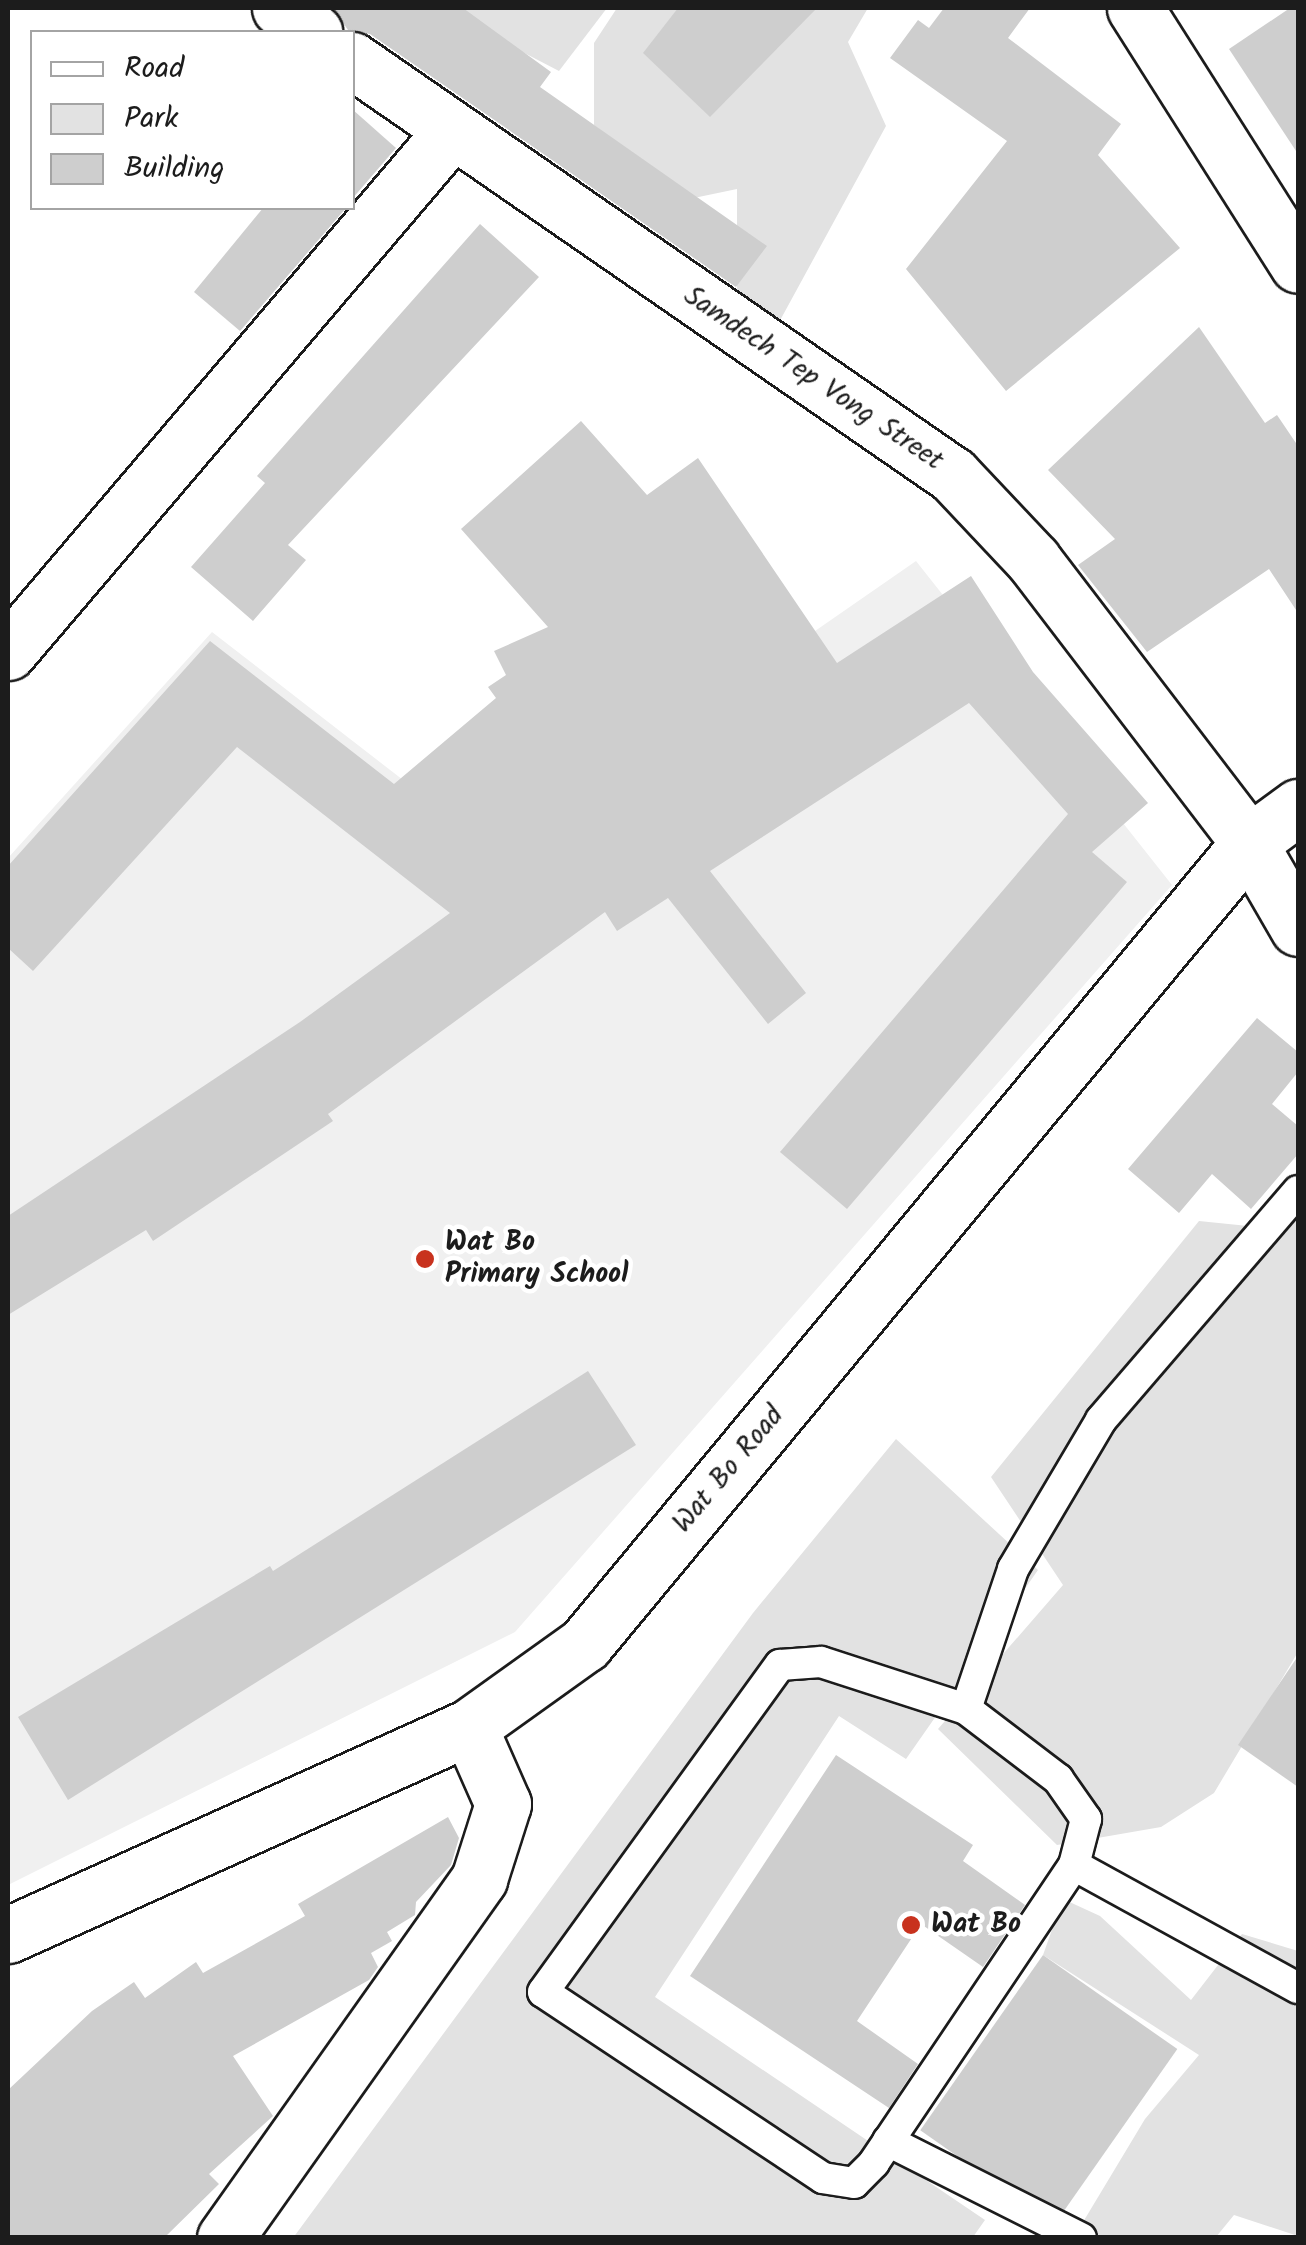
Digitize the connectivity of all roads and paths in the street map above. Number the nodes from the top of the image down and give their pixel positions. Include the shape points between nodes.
1 (280, 8) edge
2 (1135, 8) edge
3 (311, 30) edge
4 (355, 62) edge
5 (451, 132) junction
6 (1298, 266) edge
7 (8, 652) edge
8 (1298, 807) edge
9 (1249, 844) junction
10 (1298, 928) edge
11 (1295, 1202) edge
12 (966, 1709) junction
13 (468, 1727) junction
14 (1074, 1865) junction
15 (8, 1935) edge
16 (1298, 1988) edge
17 (888, 2141) junction
18 (225, 2238) edge
19 (1081, 2238) edge

1 - 3 street
2 - 6 street
4 - 5 street, Samdech Tep Vong Street
5 - 7 street
5 - 9 street, Samdech Tep Vong Street via 841,392 953,475 1033,560
8 - 9 street, Wat Bo Road
9 - 10 street, Samdech Tep Vong Street
9 - 13 street, Wat Bo Road via 585,1644
11 - 12 lane via 1101,1420 1013,1569
12 - 14 lane via 1058,1778 1086,1819
12 - 17 lane via 821,1662 780,1665 543,1992 823,2178 854,2184
13 - 15 street, Wat Bo Road
13 - 18 street via 502,1804 479,1878
14 - 16 lane
14 - 17 lane
17 - 19 lane

